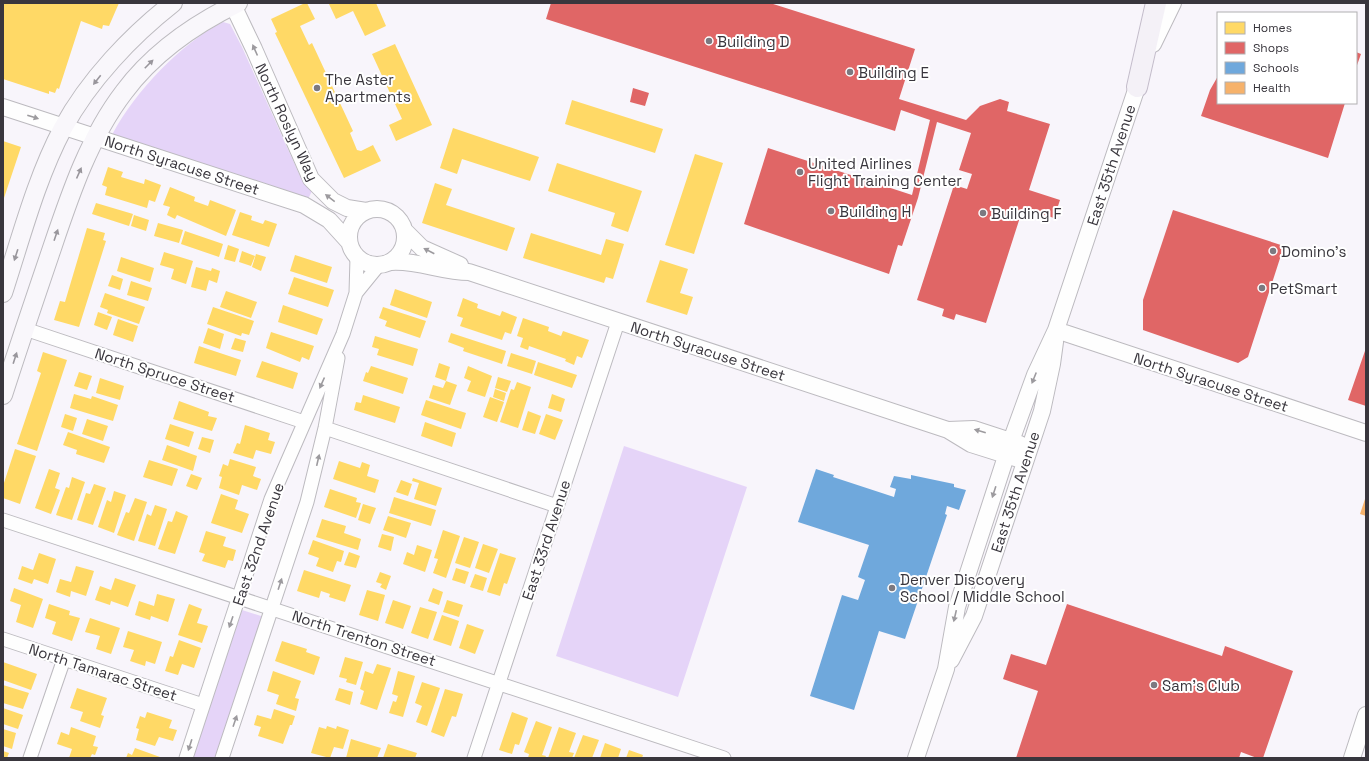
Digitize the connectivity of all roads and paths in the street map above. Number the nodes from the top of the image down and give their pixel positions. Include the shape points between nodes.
1 (173, 3) edge
2 (1156, 3) edge
3 (1173, 3) edge
4 (234, 4) edge
5 (1137, 87) junction
6 (3, 108) edge
7 (64, 127) junction
8 (96, 138) junction
9 (366, 211) junction
10 (404, 230) junction
11 (349, 242) junction
12 (358, 258) junction
13 (385, 264) junction
14 (469, 272) junction
15 (3, 293) edge
16 (356, 293) junction
17 (618, 322) junction
18 (25, 329) junction
19 (1056, 330) junction
20 (343, 334) junction
21 (3, 396) edge
22 (304, 422) junction
23 (325, 428) junction
24 (1366, 433) edge
25 (1009, 448) junction
26 (1027, 454) junction
27 (557, 506) junction
28 (3, 520) edge
29 (239, 598) junction
30 (272, 608) junction
31 (3, 639) edge
32 (64, 659) junction
33 (946, 669) junction
34 (499, 683) junction
35 (203, 705) junction
36 (1366, 715) edge
37 (696, 753) edge
38 (30, 758) edge
39 (186, 758) edge
40 (222, 758) edge
41 (474, 758) edge
42 (724, 758) edge
43 (916, 758) edge
44 (1352, 758) edge

1 -> 7 main road via 118,55
2 - 5 main road
3 - 5 street, East 35th Avenue via 1153,44
8 -> 4 main road via 118,100 154,60 191,30
9 -> 4 street, North Roslyn Way via 347,208 333,201 310,179
5 - 19 street, East 35th Avenue
6 -> 7 street, North Syracuse Street
7 - 8 street, North Syracuse Street
7 -> 15 main road via 43,176
8 - 11 street, North Syracuse Street via 304,205 329,220
18 -> 8 main road via 71,192
9 - 10 street via 376,209 394,214
9 - 11 street via 352,224
10 - 13 street via 403,248 398,256
14 -> 10 street, North Syracuse Street via 460,264 422,248
11 - 12 street
12 - 13 street via 365,263
12 - 16 street, East 32nd Avenue
13 - 14 street, North Syracuse Street via 416,262 456,272
13 - 16 street, East 32nd Avenue
14 - 17 street, North Syracuse Street
16 - 20 street, East 32nd Avenue
17 - 25 street, North Syracuse Street via 948,430 974,429
17 - 27 street, East 33rd Avenue
21 -> 18 main road
18 - 22 street, North Spruce Street
19 - 24 street, North Syracuse Street
19 -> 25 street, East 35th Avenue via 1035,375
19 - 26 street, East 35th Avenue via 1048,387
20 -> 22 street, East 32nd Avenue
20 - 23 street, East 32nd Avenue
22 - 29 street, East 32nd Avenue via 272,499
23 - 27 street
30 -> 23 street, East 32nd Avenue via 307,502
25 - 26 street, North Syracuse Street
25 -> 33 street, East 35th Avenue via 957,607
26 - 33 street, East 35th Avenue via 974,616
27 - 34 street, East 33rd Avenue
28 - 29 street, North Trenton Street
29 - 30 street, North Trenton Street
29 -> 35 street, East 32nd Avenue
30 - 34 street, North Trenton Street
40 -> 30 street, East 32nd Avenue
31 - 32 street, North Tamarac Street
32 - 35 street, North Tamarac Street
32 - 38 street
33 - 43 street, East 35th Avenue
34 - 37 street, North Trenton Street
34 - 41 street, East 33rd Avenue
35 -> 39 street, East 32nd Avenue
36 - 44 street
37 - 42 street, North Trenton Street

